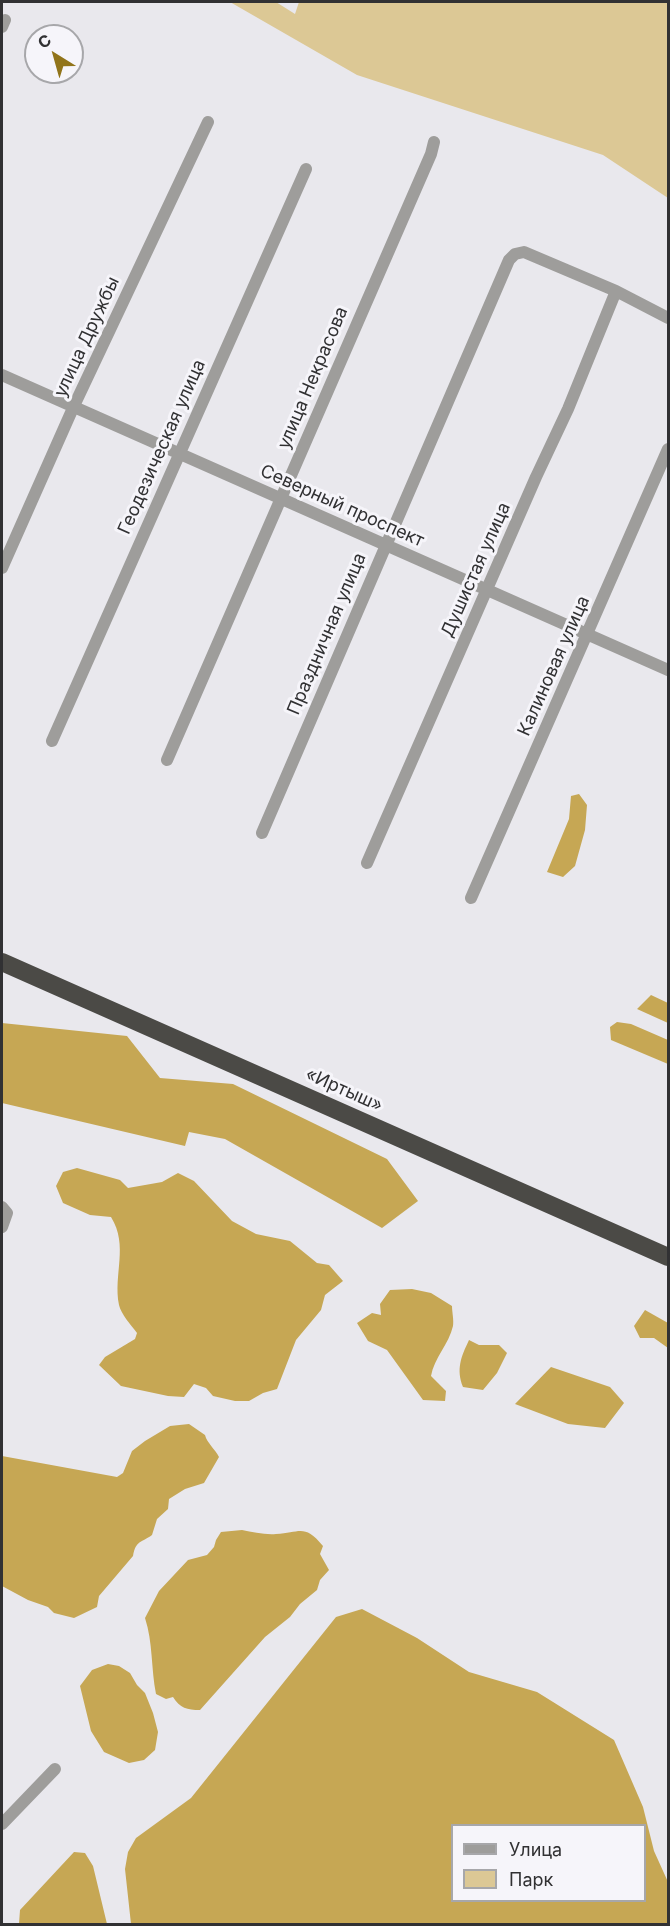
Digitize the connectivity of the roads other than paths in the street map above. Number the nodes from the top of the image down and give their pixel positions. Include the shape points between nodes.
1 (208, 122) dead end
2 (434, 142) dead end
3 (306, 169) dead end
4 (616, 291) junction
5 (669, 318) edge
6 (2, 375) edge
7 (74, 408) junction
8 (669, 449) edge
9 (179, 453) junction
10 (281, 498) junction
11 (385, 545) junction
12 (2, 568) edge
13 (487, 590) junction
14 (588, 635) junction
15 (669, 670) edge
16 (52, 741) dead end
17 (167, 760) dead end
18 (262, 833) dead end
19 (367, 863) dead end
20 (471, 898) dead end
21 (2, 962) edge
22 (2, 1207) edge
23 (2, 1227) edge
24 (669, 1257) edge
25 (55, 1769) dead end
26 (2, 1824) edge

1 - 7 street, улица Дружбы
2 - 10 street, улица Некрасова
3 - 9 street, Геодезическая улица
4 - 5 street
4 - 11 street, Праздничная улица via 524,252 508,260
4 - 13 street, Душистая улица
6 - 7 street, Северный проспект
7 - 9 street, Северный проспект
7 - 12 street, улица Дружбы
8 - 14 street, Калиновая улица
9 - 10 street, Северный проспект
9 - 16 street, Геодезическая улица
10 - 11 street, Северный проспект
10 - 17 street, улица Некрасова
11 - 13 street, Северный проспект
11 - 18 street, Праздничная улица
13 - 14 street, Северный проспект
13 - 19 street, Душистая улица
14 - 15 street, Северный проспект
14 - 20 street, Калиновая улица
21 - 24 highway, «Иртыш»
22 - 23 street via 7,1214
25 - 26 street

